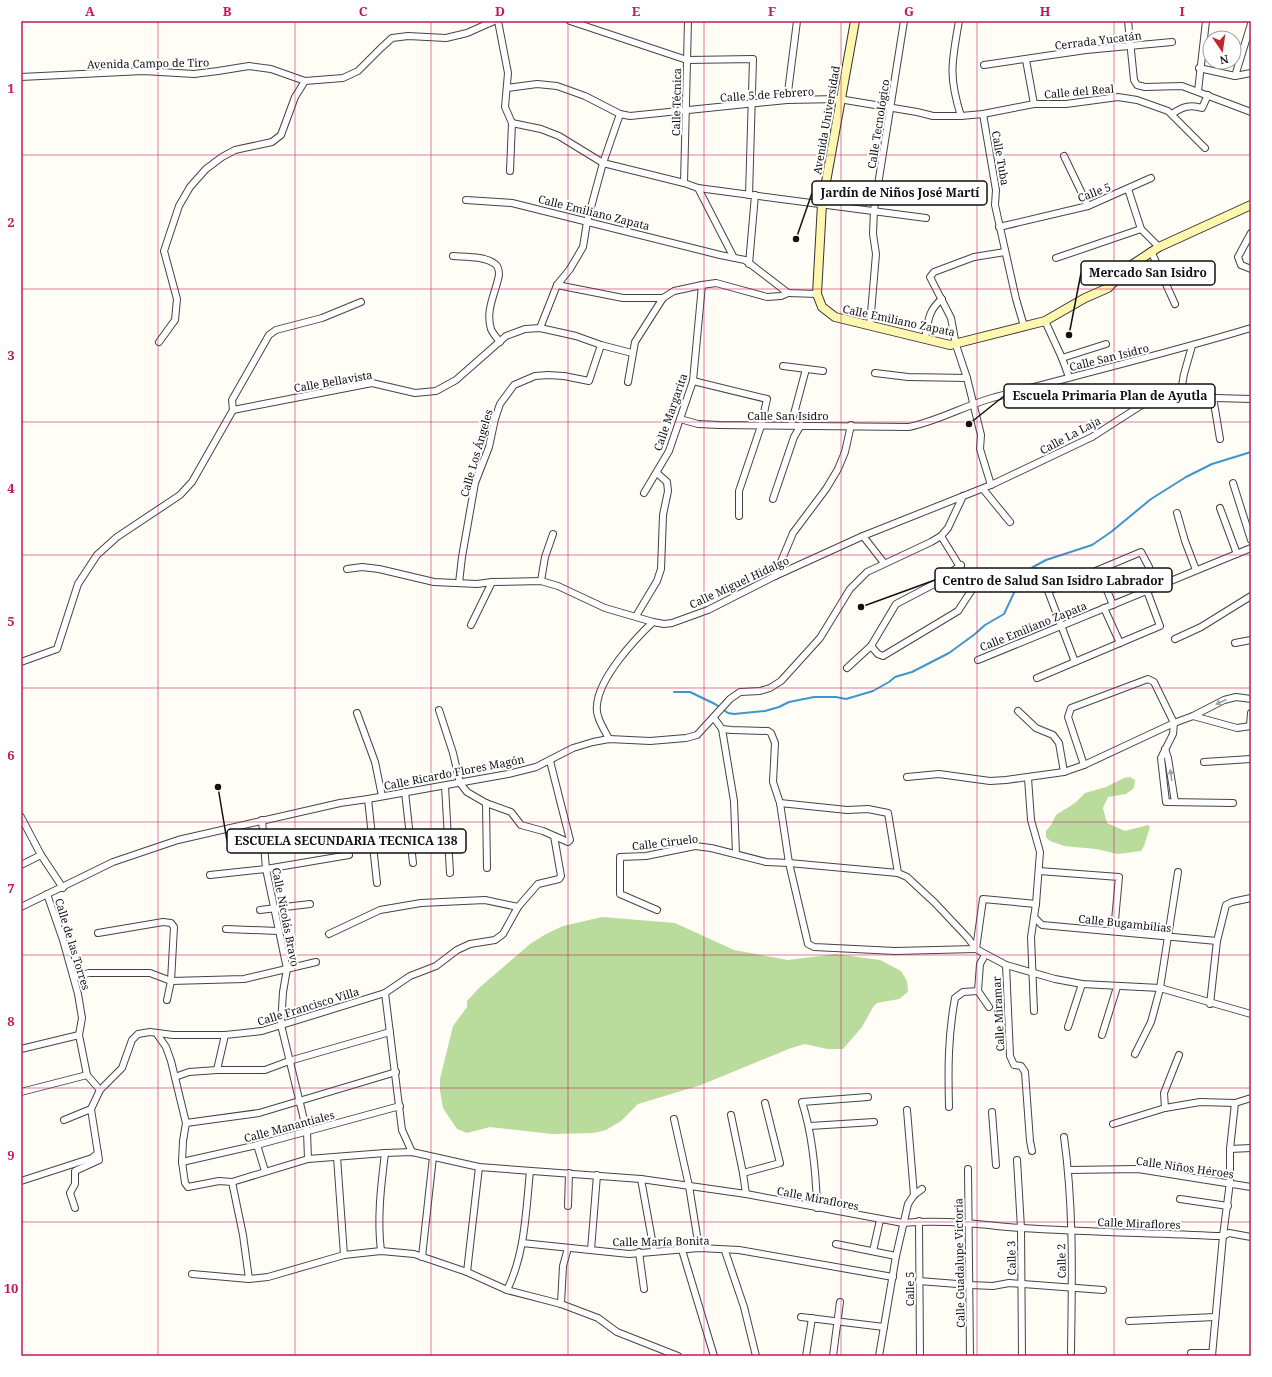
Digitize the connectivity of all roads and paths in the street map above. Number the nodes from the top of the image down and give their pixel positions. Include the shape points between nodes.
1 (494, 21) edge
2 (498, 21) edge
3 (570, 21) edge
4 (688, 21) edge
5 (797, 21) edge
6 (854, 21) edge
7 (904, 21) edge
8 (959, 21) edge
9 (1128, 21) edge
10 (1206, 21) edge
11 (1251, 24) edge
12 (1172, 42) dead end
13 (1129, 45) junction
14 (687, 60) junction
15 (1026, 60) junction
16 (984, 65) dead end
17 (1199, 68) junction
18 (1251, 73) edge
19 (1235, 76) junction
20 (21, 77) edge
21 (305, 81) junction
22 (507, 88) junction
23 (1198, 91) junction
24 (1208, 95) junction
25 (787, 100) junction
26 (840, 100) junction
27 (752, 104) junction
28 (1034, 104) junction
29 (891, 108) junction
30 (687, 110) junction
31 (1251, 112) edge
32 (620, 114) junction
33 (983, 114) junction
34 (1172, 114) junction
35 (961, 116) junction
36 (512, 123) junction
37 (1205, 148) dead end
38 (1064, 156) dead end
39 (603, 163) junction
40 (510, 171) dead end
41 (1151, 178) dead end
42 (684, 183) junction
43 (698, 188) junction
44 (1128, 189) junction
45 (752, 195) junction
46 (466, 200) dead end
47 (822, 204) junction
48 (1251, 205) edge
49 (1088, 206) junction
50 (874, 210) junction
51 (926, 218) dead end
52 (587, 222) junction
53 (999, 227) junction
54 (1141, 229) junction
55 (1251, 233) edge
56 (1159, 247) junction
57 (1151, 251) junction
58 (1005, 252) junction
59 (453, 256) dead end
60 (733, 256) junction
61 (1056, 258) dead end
62 (749, 264) junction
63 (1251, 269) edge
64 (557, 285) junction
65 (702, 285) junction
66 (788, 293) junction
67 (817, 294) junction
68 (663, 298) junction
69 (942, 300) junction
70 (361, 302) dead end
71 (1175, 304) dead end
72 (1045, 321) junction
73 (870, 325) junction
74 (1024, 326) junction
75 (540, 328) junction
76 (1251, 328) edge
77 (925, 339) junction
78 (159, 342) dead end
79 (500, 342) junction
80 (1106, 344) dead end
81 (601, 345) junction
82 (956, 345) junction
83 (1192, 346) junction
84 (632, 353) junction
85 (1062, 358) junction
86 (783, 366) dead end
87 (806, 369) junction
88 (823, 371) dead end
89 (875, 373) dead end
90 (1069, 377) junction
91 (967, 378) junction
92 (628, 382) dead end
93 (693, 382) junction
94 (1213, 396) junction
95 (1180, 397) junction
96 (1251, 399) edge
97 (972, 404) junction
98 (233, 410) junction
99 (680, 419) junction
100 (791, 425) junction
101 (801, 425) junction
102 (851, 425) junction
103 (761, 426) junction
104 (1220, 439) dead end
105 (657, 473) junction
106 (1233, 483) dead end
107 (991, 485) junction
108 (983, 489) junction
109 (644, 493) dead end
110 (963, 496) junction
111 (773, 499) dead end
112 (1220, 508) dead end
113 (1177, 513) dead end
114 (739, 516) dead end
115 (1010, 522) dead end
116 (553, 534) dead end
117 (863, 536) junction
118 (941, 536) junction
119 (1251, 540) edge
120 (1251, 548) edge
121 (1237, 554) junction
122 (884, 563) junction
123 (961, 565) junction
124 (347, 569) dead end
125 (1196, 570) junction
126 (1099, 571) junction
127 (775, 576) junction
128 (541, 581) junction
129 (492, 582) junction
130 (460, 583) junction
131 (1155, 588) junction
132 (1147, 591) junction
133 (1251, 596) edge
134 (1113, 605) junction
135 (1104, 608) junction
136 (636, 616) junction
137 (653, 622) junction
138 (471, 625) dead end
139 (1060, 625) junction
140 (1175, 638) dead end
141 (1251, 640) edge
142 (1235, 643) dead end
143 (1120, 644) junction
144 (871, 646) junction
145 (978, 660) dead end
146 (21, 662) edge
147 (1075, 662) junction
148 (847, 668) dead end
149 (1037, 678) dead end
150 (1251, 699) edge
151 (439, 710) dead end
152 (1018, 711) dead end
153 (357, 713) dead end
154 (1251, 713) edge
155 (1193, 716) junction
156 (714, 718) junction
157 (1174, 723) junction
158 (1251, 726) edge
159 (722, 729) junction
160 (609, 739) junction
161 (1251, 758) edge
162 (550, 761) junction
163 (1204, 762) dead end
164 (1084, 765) junction
165 (1064, 772) junction
166 (907, 776) dead end
167 (1028, 778) junction
168 (460, 783) junction
169 (446, 786) junction
170 (405, 792) junction
171 (382, 796) junction
172 (368, 800) junction
173 (1233, 802) dead end
174 (486, 803) junction
175 (780, 803) junction
176 (21, 817) edge
177 (262, 820) junction
178 (554, 836) junction
179 (736, 854) junction
180 (41, 855) junction
181 (349, 855) dead end
182 (413, 862) dead end
183 (789, 862) junction
184 (21, 865) edge
185 (487, 868) dead end
186 (266, 869) junction
187 (1039, 871) junction
188 (1178, 872) dead end
189 (450, 874) dead end
190 (898, 874) junction
191 (210, 875) dead end
192 (377, 883) dead end
193 (63, 888) junction
194 (47, 894) junction
195 (1251, 898) edge
196 (310, 904) dead end
197 (1036, 904) junction
198 (21, 907) edge
199 (518, 907) junction
200 (275, 908) junction
201 (260, 910) dead end
202 (657, 910) dead end
203 (1034, 917) junction
204 (1042, 925) junction
205 (226, 929) dead end
206 (278, 930) junction
207 (1114, 931) junction
208 (98, 933) dead end
209 (329, 934) dead end
210 (1168, 937) junction
211 (1031, 938) junction
212 (1217, 942) junction
213 (976, 949) junction
214 (985, 955) junction
215 (316, 962) dead end
216 (1006, 965) junction
217 (287, 969) junction
218 (1032, 973) junction
219 (74, 977) junction
220 (171, 981) junction
221 (1082, 984) junction
222 (1117, 987) junction
223 (1160, 989) junction
224 (978, 991) junction
225 (385, 993) junction
226 (167, 1000) dead end
227 (1210, 1004) junction
228 (988, 1008) dead end
229 (1034, 1011) dead end
230 (1251, 1014) edge
231 (281, 1025) junction
232 (1068, 1027) dead end
233 (390, 1032) junction
234 (157, 1034) junction
235 (78, 1035) junction
236 (172, 1035) junction
237 (225, 1035) junction
238 (1102, 1035) dead end
239 (166, 1046) junction
240 (21, 1049) edge
241 (1135, 1054) dead end
242 (1179, 1055) dead end
243 (289, 1061) junction
244 (218, 1070) junction
245 (396, 1072) junction
246 (87, 1075) junction
247 (175, 1077) junction
248 (100, 1090) junction
249 (21, 1092) edge
250 (868, 1097) dead end
251 (1251, 1098) edge
252 (300, 1100) junction
253 (1235, 1103) junction
254 (765, 1104) dead end
255 (400, 1106) junction
256 (949, 1108) dead end
257 (1165, 1108) junction
258 (91, 1109) junction
259 (907, 1110) dead end
260 (992, 1112) dead end
261 (731, 1115) dead end
262 (674, 1119) dead end
263 (64, 1120) dead end
264 (874, 1122) dead end
265 (186, 1123) junction
266 (1113, 1124) dead end
267 (810, 1126) junction
268 (307, 1132) junction
269 (1064, 1137) dead end
270 (257, 1145) junction
271 (1251, 1148) edge
272 (1230, 1149) junction
273 (1032, 1151) dead end
274 (412, 1152) junction
275 (98, 1153) junction
276 (385, 1153) junction
277 (337, 1157) junction
278 (433, 1157) junction
279 (308, 1159) junction
280 (1017, 1160) dead end
281 (182, 1162) junction
282 (996, 1165) dead end
283 (479, 1167) junction
284 (968, 1169) dead end
285 (1069, 1170) junction
286 (265, 1171) junction
287 (530, 1171) junction
288 (569, 1173) junction
289 (744, 1173) junction
290 (597, 1175) junction
291 (641, 1179) junction
292 (21, 1181) edge
293 (232, 1182) junction
294 (1230, 1182) junction
295 (689, 1186) junction
296 (1251, 1187) edge
297 (922, 1189) dead end
298 (746, 1194) junction
299 (914, 1195) junction
300 (1180, 1199) dead end
301 (568, 1206) dead end
302 (1228, 1206) junction
303 (75, 1208) dead end
304 (817, 1208) junction
305 (880, 1220) junction
306 (919, 1222) junction
307 (968, 1223) junction
308 (903, 1224) junction
309 (1021, 1228) junction
310 (1071, 1230) junction
311 (1223, 1236) junction
312 (1251, 1237) edge
313 (522, 1243) junction
314 (836, 1244) dead end
315 (568, 1248) junction
316 (699, 1248) junction
317 (590, 1250) junction
318 (682, 1250) junction
319 (381, 1251) junction
320 (654, 1251) junction
321 (725, 1251) junction
322 (873, 1251) junction
323 (639, 1252) junction
324 (344, 1256) junction
325 (896, 1256) junction
326 (422, 1257) junction
327 (467, 1272) junction
328 (192, 1274) dead end
329 (893, 1277) junction
330 (249, 1279) junction
331 (919, 1281) junction
332 (1021, 1284) junction
333 (970, 1285) junction
334 (644, 1289) dead end
335 (1072, 1289) junction
336 (507, 1290) junction
337 (1103, 1290) dead end
338 (840, 1302) dead end
339 (561, 1304) junction
340 (801, 1317) dead end
341 (1215, 1317) junction
342 (812, 1318) junction
343 (837, 1321) junction
344 (1129, 1321) dead end
345 (884, 1327) junction
346 (1071, 1352) dead end
347 (1191, 1353) dead end
348 (1212, 1355) edge
349 (678, 1356) edge
350 (714, 1356) edge
351 (756, 1356) edge
352 (806, 1356) edge
353 (833, 1356) edge
354 (879, 1356) edge
355 (920, 1356) edge
356 (970, 1356) edge
357 (1022, 1356) edge

1 - 21 street, Avenida Campo de Tiro via 467,33 446,38 392,38 358,71 343,78
2 - 22 street via 508,73
3 - 14 street
4 - 14 street, Calle Técnica
5 - 25 street
6 - 26 street, Avenida Universidad
7 - 29 street, Calle Tecnológico
8 - 35 street via 952,74 955,98
9 - 13 street
10 - 17 street
11 - 19 street
12 - 13 street, Cerrada Yucatán
13 - 15 street, Cerrada Yucatán
13 - 23 street via 1137,85 1182,86
14 - 27 street via 753,59
14 - 30 street, Calle Técnica
15 - 16 street, Cerrada Yucatán
15 - 28 street
17 - 19 street
17 - 23 street
18 - 19 street
20 - 21 street, Avenida Campo de Tiro via 143,71 194,74 249,66 271,69
21 - 78 street via 294,98 281,135 272,142 235,150 222,157 206,169 190,187 179,206 164,251 177,299 175,320
22 - 32 street, Calle 5 de Febrero via 537,84 557,86 585,96
22 - 36 street via 505,107
23 - 24 street
24 - 31 street
24 - 34 street via 1202,108 1186,106
25 - 26 street, Calle 5 de Febrero
25 - 27 street, Calle 5 de Febrero
26 - 29 street, Calle 5 de Febrero
26 - 47 street, Avenida Universidad
27 - 30 street, Calle 5 de Febrero
27 - 45 street
28 - 33 street, Calle 5 de Febrero
28 - 34 street, Calle del Real via 1066,104 1118,97 1137,100
29 - 35 street, Calle 5 de Febrero via 933,116
29 - 50 street, Calle Tecnológico
30 - 32 street, Calle 5 de Febrero via 630,116
30 - 42 street, Calle Técnica
32 - 39 street
33 - 35 street, Calle 5 de Febrero
33 - 53 street, Calle Tuba via 994,168 995,205
34 - 37 street, Calle del Real
36 - 39 street via 559,136
36 - 40 street
38 - 49 street
39 - 42 street
39 - 52 street
41 - 44 street
42 - 43 street
43 - 45 street
43 - 60 street
44 - 49 street, Calle 5
44 - 54 street, Calle 5
45 - 47 street
45 - 62 street
46 - 52 street, Calle Emiliano Zapata via 512,203
47 - 50 street
47 - 67 street, Avenida Universidad
48 - 56 street, Calle Emiliano Zapata
49 - 53 street, Calle 5
50 - 51 street
50 - 73 street, Calle Tecnológico via 873,234 876,254
52 - 60 street, Calle Emiliano Zapata
52 - 64 street via 583,247
53 - 58 street, Calle Tuba
54 - 56 street, Calle 5
54 - 61 street
55 - 63 street via 1238,257 1241,265
56 - 57 street, Calle Emiliano Zapata
57 - 71 street
57 - 72 street, Calle Emiliano Zapata via 1130,266 1108,288
58 - 69 street via 974,257 934,272 930,277
58 - 74 street, Calle Tuba
59 - 79 street via 488,260 498,269 490,318 491,328
60 - 62 street, Calle Emiliano Zapata
62 - 66 street, Calle Emiliano Zapata
64 - 68 street via 623,298
64 - 75 street
65 - 66 street via 723,284 767,297
65 - 68 street via 674,291
65 - 93 street, Calle Margarita
66 - 67 street
67 - 73 street, Calle Emiliano Zapata via 822,307 835,317
68 - 84 street via 638,336
69 - 77 street via 933,306
69 - 82 street via 951,318
70 - 98 street via 322,318 276,330 269,335 232,400
72 - 74 street, Calle Emiliano Zapata
72 - 85 street
73 - 77 street, Calle Emiliano Zapata
74 - 82 street, Calle Emiliano Zapata
75 - 79 street, Calle Bellavista via 516,331
75 - 81 street, Calle Bellavista
76 - 83 street, Calle San Isidro
77 - 82 street, Calle Emiliano Zapata
79 - 98 street, Calle Bellavista via 456,380 436,391 415,393 372,383
80 - 85 street
81 - 84 street, Calle Bellavista
81 - 130 street, Calle Los Ángeles via 589,381 564,376 534,376 514,385 500,404 494,419 489,447 475,483
82 - 91 street
83 - 90 street, Calle San Isidro
83 - 95 street
84 - 92 street
85 - 90 street
86 - 87 street
87 - 88 street
87 - 100 street
89 - 91 street via 908,378
90 - 97 street, Calle San Isidro
91 - 97 street
93 - 99 street, Calle Margarita
93 - 103 street via 767,399
94 - 95 street, Calle La Laja
94 - 96 street, Calle La Laja
94 - 104 street
95 - 107 street, Calle La Laja via 1145,403 1092,437
97 - 102 street, Calle San Isidro via 928,423 909,427
97 - 107 street via 981,434 980,449
98 - 146 street via 192,482 180,496 117,537 97,555 78,584 57,649
99 - 103 street, Calle San Isidro via 698,424
99 - 105 street, Calle Margarita
100 - 101 street, Calle San Isidro
100 - 103 street, Calle San Isidro
101 - 102 street, Calle San Isidro
101 - 111 street via 794,437
102 - 127 street via 838,469 793,533
103 - 114 street via 739,491
105 - 109 street, Calle Margarita
105 - 136 street via 667,482 668,491 662,515 661,570
106 - 119 street
107 - 108 street, Calle Miguel Hidalgo
108 - 110 street, Calle Miguel Hidalgo
108 - 115 street
110 - 117 street, Calle Miguel Hidalgo
110 - 118 street via 948,528
112 - 121 street
113 - 125 street
116 - 128 street via 545,557
117 - 122 street
117 - 127 street, Calle Miguel Hidalgo
118 - 122 street, Calle Ricardo Flores Magón
118 - 123 street
120 - 121 street, Calle Emiliano Zapata
121 - 125 street, Calle Emiliano Zapata
122 - 156 street, Calle Ricardo Flores Magón via 867,572 850,589 820,638 781,681 760,691 740,692 730,699
123 - 144 street via 938,582 896,604
123 - 144 street via 973,588 958,611 883,656
124 - 130 street, Calle Miguel Hidalgo via 373,569 434,582
125 - 131 street, Calle Emiliano Zapata
126 - 131 street via 1141,552 1149,567
126 - 134 street
126 - 139 street via 1048,591
127 - 137 street, Calle Miguel Hidalgo via 708,610 672,623
128 - 129 street, Calle Miguel Hidalgo
128 - 136 street, Calle Miguel Hidalgo via 558,586 605,608
129 - 130 street, Calle Miguel Hidalgo
129 - 138 street
131 - 132 street, Calle Emiliano Zapata
132 - 134 street, Calle Emiliano Zapata
132 - 143 street via 1160,626
133 - 140 street via 1201,627
134 - 135 street, Calle Emiliano Zapata
135 - 139 street, Calle Emiliano Zapata
135 - 143 street
136 - 137 street, Calle Miguel Hidalgo
137 - 160 street via 626,649 602,687 596,704 597,714
139 - 145 street, Calle Emiliano Zapata
139 - 147 street
141 - 142 street
143 - 147 street
144 - 148 street
147 - 149 street
150 -> 155 street via 1236,697 1224,700
151 - 168 street
152 - 165 street via 1036,728 1053,735 1059,743
153 - 171 street via 375,762
154 - 158 street
155 - 157 street
155 - 158 street via 1237,728
156 - 159 street
156 - 160 street, Calle Ricardo Flores Magón via 696,735 686,738 650,741
157 - 164 street
157 - 164 street via 1154,682 1148,679 1070,708 1068,716
157 - 173 street via 1173,734 1161,758 1166,802
159 - 175 street via 761,729 771,733 775,743 773,782
159 - 179 street via 734,801
160 - 162 street, Calle Ricardo Flores Magón via 574,748
161 - 163 street
162 - 168 street, Calle Ricardo Flores Magón via 508,774
162 - 178 street via 570,840 568,842
164 - 165 street
165 - 167 street
166 - 167 street via 939,774 990,781
167 - 187 street via 1031,820 1040,852
168 - 169 street, Calle Ricardo Flores Magón
168 - 174 street via 467,792
169 - 170 street, Calle Ricardo Flores Magón
169 - 189 street
170 - 171 street, Calle Ricardo Flores Magón
170 - 182 street
171 - 172 street, Calle Ricardo Flores Magón
172 - 177 street, Calle Ricardo Flores Magón via 340,803
172 - 192 street
174 - 178 street via 512,812 521,825
174 - 185 street
175 - 183 street
175 - 190 street via 888,813
176 - 180 street
177 - 186 street, Calle Nicolás Bravo
177 - 193 street, Calle Ricardo Flores Magón via 178,840 113,862
178 - 199 street, Calle Francisco Villa via 561,876 538,884
179 - 183 street, Calle Ciruelo via 766,862
179 - 202 street, Calle Ciruelo via 695,846 646,856 620,857 620,894
180 - 184 street
180 - 193 street
181 - 186 street
183 - 190 street, Calle Ciruelo
183 - 213 street via 808,944 814,947 895,951
186 - 191 street
186 - 200 street, Calle Nicolás Bravo
187 - 197 street
187 - 207 street via 1119,877
188 - 210 street
190 - 213 street via 907,877 935,903
193 - 194 street, Calle Ricardo Flores Magón
194 - 198 street, Calle Ricardo Flores Magón
194 - 219 street, Calle de las Torres
195 - 212 street via 1226,905
196 - 200 street
197 - 203 street
197 - 213 street via 983,899
199 - 209 street via 485,900 421,903 380,910
199 - 225 street, Calle Francisco Villa via 503,934 495,940 470,944 436,966 410,976
200 - 201 street
200 - 206 street, Calle Nicolás Bravo
203 - 204 street
203 - 211 street
204 - 207 street, Calle Bugambilias
204 - 211 street
205 - 206 street
206 - 217 street, Calle Nicolás Bravo
207 - 210 street, Calle Bugambilias
208 - 220 street via 163,922 171,923 174,927
210 - 212 street, Calle Bugambilias
210 - 223 street
211 - 218 street
212 - 227 street
213 - 214 street
214 - 216 street
214 - 224 street via 980,964
215 - 217 street
216 - 218 street
216 - 273 street, Calle Miramar via 1010,1056 1014,1065 1021,1066 1024,1072
217 - 220 street via 244,979
217 - 231 street, Calle Nicolás Bravo
218 - 221 street
218 - 229 street
219 - 220 street via 89,973 150,973
219 - 235 street, Calle de las Torres via 82,1018
220 - 226 street
221 - 222 street
221 - 232 street
222 - 223 street
222 - 238 street
223 - 227 street
223 - 241 street via 1151,1022
224 - 228 street
224 - 256 street via 963,992 955,998 949,1030
225 - 231 street, Calle Francisco Villa
225 - 233 street
227 - 230 street
231 - 237 street, Calle Francisco Villa via 262,1031
231 - 243 street, Calle Nicolás Bravo
233 - 243 street
233 - 245 street
234 - 236 street, Calle Francisco Villa
234 - 239 street
234 - 248 street, Calle Francisco Villa via 138,1034 132,1040 122,1068
235 - 240 street
235 - 246 street, Calle de las Torres
236 - 237 street, Calle Francisco Villa
236 - 239 street
237 - 244 street
239 - 247 street
242 - 257 street via 1164,1093
243 - 244 street via 256,1072
243 - 252 street, Calle Nicolás Bravo
244 - 247 street via 189,1072
245 - 252 street
245 - 255 street
246 - 248 street, Calle de las Torres
246 - 249 street
247 - 265 street
248 - 258 street, Calle Francisco Villa
250 - 267 street via 802,1102
251 - 253 street
252 - 265 street via 259,1113
252 - 268 street, Calle Nicolás Bravo
253 - 257 street via 1200,1102
253 - 272 street
254 - 289 street via 780,1163
255 - 268 street, Calle Manantiales
255 - 274 street via 402,1130
257 - 266 street
258 - 263 street
258 - 275 street
259 - 299 street
260 - 282 street
261 - 289 street
262 - 295 street
264 - 267 street
265 - 281 street via 182,1141
267 - 304 street
268 - 270 street, Calle Manantiales
268 - 279 street, Calle Nicolás Bravo
269 - 285 street, Calle 2
270 - 281 street, Calle Manantiales
270 - 286 street
271 - 272 street
272 - 294 street
274 - 276 street, Calle Miraflores
274 - 278 street, Calle Miraflores
275 - 292 street via 92,1158
275 - 303 street via 99,1160 75,1171 75,1184 70,1193
276 - 277 street, Calle Miraflores
276 - 319 street via 380,1204
277 - 279 street, Calle Miraflores
277 - 324 street
278 - 283 street, Calle Miraflores
278 - 326 street
279 - 286 street, Calle Miraflores
280 - 309 street, Calle 3
281 - 293 street, Calle Miraflores via 188,1187 219,1181
283 - 287 street, Calle Miraflores
283 - 327 street
284 - 307 street, Calle Guadalupe Victoria
285 - 294 street, Calle Niños Héroes via 1138,1169
285 - 310 street, Calle 2
286 - 293 street, Calle Miraflores
287 - 288 street, Calle Miraflores
287 - 313 street
288 - 290 street, Calle Miraflores
288 - 301 street
289 - 298 street
290 - 291 street, Calle Miraflores
290 - 317 street
291 - 295 street, Calle Miraflores
291 - 320 street
293 - 330 street
294 - 296 street, Calle Niños Héroes
294 - 302 street
295 - 298 street, Calle Miraflores
295 - 316 street
297 - 299 street
298 - 304 street, Calle Miraflores
299 - 308 street via 908,1204
300 - 302 street
302 - 311 street
304 - 305 street, Calle Miraflores
305 - 308 street, Calle Miraflores
305 - 322 street
306 - 307 street, Calle Miraflores
306 - 308 street, Calle Miraflores
306 - 331 street, Calle 5
307 - 309 street, Calle Miraflores
307 - 333 street, Calle Guadalupe Victoria
308 - 325 street
309 - 310 street, Calle Miraflores
309 - 332 street, Calle 3
310 - 311 street, Calle Miraflores
310 - 335 street, Calle 2
311 - 312 street, Calle Miraflores via 1230,1233
311 - 341 street
313 - 315 street, Calle María Bonita
313 - 336 street via 513,1279
314 - 322 street
315 - 317 street, Calle María Bonita
315 - 339 street via 563,1266
316 - 318 street, Calle María Bonita
316 - 321 street, Calle María Bonita
317 - 323 street, Calle María Bonita via 629,1254
318 - 320 street, Calle María Bonita
318 - 350 street
319 - 324 street
319 - 326 street
320 - 323 street, Calle María Bonita
321 - 329 street, Calle María Bonita via 747,1252
321 - 351 street via 744,1307
322 - 325 street
323 - 334 street
324 - 330 street via 268,1277
325 - 329 street
326 - 327 street
327 - 336 street
328 - 330 street
329 - 345 street
331 - 333 street
331 - 355 street, Calle 5
332 - 333 street
332 - 335 street
332 - 357 street, Calle 3
333 - 356 street, Calle Guadalupe Victoria
335 - 337 street
335 - 346 street, Calle 2
336 - 339 street
338 - 343 street
339 - 349 street via 598,1318 617,1332
340 - 342 street
341 - 344 street
341 - 348 street
342 - 343 street
342 - 352 street
343 - 345 street
343 - 353 street
345 - 354 street
347 - 348 street

